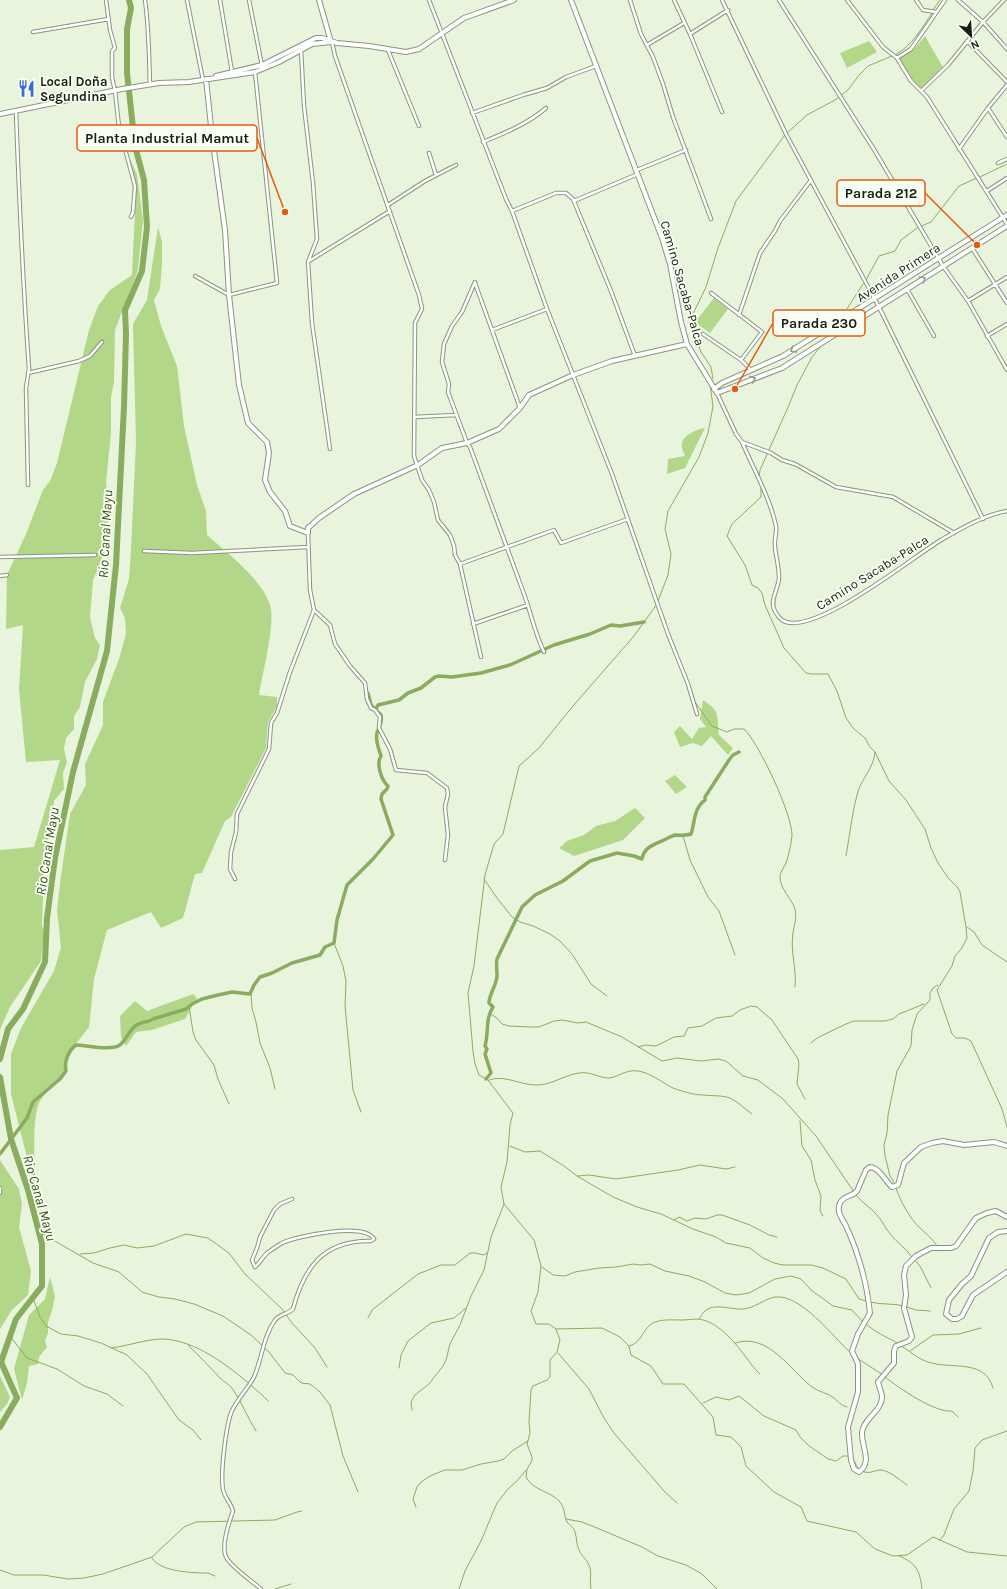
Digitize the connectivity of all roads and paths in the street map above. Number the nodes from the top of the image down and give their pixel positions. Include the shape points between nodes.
1 (106, 0) edge
2 (145, 0) edge
3 (187, 0) edge
4 (220, 0) edge
5 (249, 0) edge
6 (319, 0) edge
7 (429, 0) edge
8 (514, 0) edge
9 (571, 0) edge
10 (630, 0) edge
11 (674, 0) edge
12 (722, 0) edge
13 (779, 0) edge
14 (847, 0) edge
15 (916, 0) edge
16 (945, 0) edge
17 (958, 0) edge
18 (1004, 0) edge
19 (728, 10) junction
20 (936, 12) junction
21 (109, 19) junction
22 (983, 22) junction
23 (684, 23) junction
24 (33, 32) dead end
25 (441, 32) junction
26 (690, 34) junction
27 (968, 41) junction
28 (331, 42) junction
29 (646, 45) junction
30 (300, 47) junction
31 (1007, 49) edge
32 (388, 50) junction
33 (897, 58) junction
34 (596, 66) junction
35 (263, 67) junction
36 (232, 72) junction
37 (255, 72) junction
38 (205, 79) junction
39 (1007, 84) edge
40 (150, 85) junction
41 (115, 91) junction
42 (921, 91) junction
43 (546, 108) dead end
44 (988, 108) junction
45 (16, 111) junction
46 (722, 112) dead end
47 (472, 113) junction
48 (0, 114) edge
49 (419, 126) dead end
50 (1007, 138) edge
51 (483, 142) junction
52 (959, 149) junction
53 (686, 150) junction
54 (429, 153) dead end
55 (1007, 159) edge
56 (998, 163) dead end
57 (456, 165) dead end
58 (637, 172) junction
59 (436, 175) junction
60 (1007, 178) edge
61 (811, 180) junction
62 (987, 191) junction
63 (574, 200) junction
64 (388, 205) junction
65 (390, 211) junction
66 (512, 211) junction
67 (1005, 216) edge
68 (131, 218) dead end
69 (711, 219) dead end
70 (1007, 225) edge
71 (972, 248) junction
72 (938, 258) junction
73 (308, 262) junction
74 (943, 266) junction
75 (195, 276) dead end
76 (1007, 277) edge
77 (994, 285) junction
78 (907, 289) junction
79 (711, 293) dead end
80 (229, 295) junction
81 (874, 299) junction
82 (968, 300) junction
83 (1007, 303) edge
84 (878, 306) junction
85 (547, 309) junction
86 (739, 315) junction
87 (1007, 324) edge
88 (492, 330) junction
89 (703, 334) dead end
90 (934, 336) dead end
91 (987, 336) junction
92 (102, 342) dead end
93 (687, 344) junction
94 (635, 356) junction
95 (741, 360) junction
96 (751, 370) junction
97 (1007, 370) edge
98 (28, 373) junction
99 (573, 375) junction
100 (714, 389) junction
101 (717, 393) junction
102 (520, 408) junction
103 (456, 415) junction
104 (414, 417) junction
105 (742, 442) junction
106 (467, 443) junction
107 (330, 449) dead end
108 (418, 465) junction
109 (28, 485) dead end
110 (1007, 511) edge
111 (983, 519) junction
112 (628, 520) junction
113 (308, 533) junction
114 (954, 533) junction
115 (308, 547) junction
116 (507, 547) junction
117 (144, 551) dead end
118 (95, 555) dead end
119 (0, 557) edge
120 (460, 564) junction
121 (7, 575) dead end
122 (0, 576) edge
123 (528, 605) junction
124 (314, 610) junction
125 (473, 624) junction
126 (544, 652) dead end
127 (481, 657) dead end
128 (697, 714) dead end
129 (445, 860) dead end
130 (235, 879) dead end
131 (1007, 1146) edge
132 (0, 1188) edge
133 (0, 1193) edge
134 (292, 1199) dead end
135 (1007, 1217) edge
136 (1007, 1231) edge
137 (1007, 1272) edge
138 (260, 1589) edge

1 - 21 street
2 - 40 street
3 - 38 street
4 - 36 street
5 - 35 street
6 - 28 street
7 - 25 street
8 - 25 street via 464,18
9 - 34 street, Camino Sacaba-Palca
10 - 29 street
11 - 23 street
12 - 19 street
13 - 72 street
14 - 33 street via 883,47
15 - 20 street via 923,10
16 - 20 street
17 - 22 street
18 - 22 street
19 - 26 street
19 - 61 street via 775,111
20 - 33 street via 911,49
21 - 24 street
21 - 41 street via 115,44 112,51 112,70
22 - 27 street
22 - 31 street
23 - 26 street
23 - 29 street
25 - 32 street via 419,49 406,52
25 - 47 street
26 - 46 street
27 - 39 street
27 - 42 street
28 - 30 street
28 - 32 street
28 - 64 street
29 - 53 street via 663,84
30 - 35 street via 279,62
30 - 73 street via 317,239
32 - 49 street
33 - 42 street via 911,81
34 - 47 street via 566,77 547,88
34 - 58 street, Camino Sacaba-Palca
35 - 36 street
35 - 37 street
36 - 38 street
37 - 38 street
37 - 80 street via 277,283
38 - 40 street
38 - 80 street via 225,230
39 - 44 street
40 - 41 street
41 - 45 street
41 - 68 street via 119,127 135,186
42 - 52 street
43 - 51 street via 538,115
44 - 50 street
44 - 52 street
45 - 48 street
45 - 98 street
47 - 51 street
51 - 66 street
52 - 62 street
53 - 58 street
53 - 69 street
54 - 59 street
55 - 56 street
57 - 59 street
58 - 63 street
58 - 93 street, Camino Sacaba-Palca via 670,264
59 - 64 street
60 - 62 street
61 - 81 street
61 - 86 street via 760,253
62 - 67 street
63 - 66 street via 566,193 556,193
63 - 94 street
64 - 65 street
65 - 73 street
65 - 104 street via 422,308 415,323
66 - 85 street
67 - 70 street
67 - 72 street, Avenida Primera
70 - 71 street, Avenida Primera
71 - 74 street, Avenida Primera
71 - 77 street
72 - 74 street
72 - 81 street, Avenida Primera
73 - 107 street via 313,330
78 -> 74 street, Avenida Primera
74 - 82 street
75 - 80 street
76 - 77 street
77 - 82 street
77 - 83 street
78 - 84 street, Avenida Primera
78 - 90 street
79 - 86 street
80 - 113 street via 239,385 248,423 267,442 265,480 270,492 285,511 290,526
81 - 84 street
81 -> 96 street, Avenida Primera via 783,356
82 - 91 street
101 -> 84 street, Avenida Primera via 782,368
84 - 111 street
85 - 88 street
85 - 99 street
86 - 95 street via 762,332
87 - 91 street
88 - 102 street
88 - 103 street via 475,282 444,344 442,362
89 - 95 street
91 - 97 street
92 - 98 street via 90,356 79,361
93 - 94 street
93 - 100 street, Camino Sacaba-Palca
94 - 99 street
95 - 96 street
96 - 100 street, Avenida Primera via 722,382
98 - 109 street
99 - 102 street via 529,396
99 - 112 street
100 - 101 street, Camino Sacaba-Palca
101 - 105 street, Camino Sacaba-Palca
102 - 106 street via 499,430
103 - 104 street
103 - 106 street
104 - 108 street via 414,456
105 - 114 street via 795,464 836,487 893,497
105 - 114 street, Camino Sacaba-Palca via 776,527 775,546 779,576 774,608 785,622 811,620 834,610
106 - 108 street via 442,448
106 - 116 street
108 - 113 street via 354,494 319,518 308,528
108 - 120 street via 422,480 434,502 438,520 450,535
110 - 111 street, Camino Sacaba-Palca via 990,514
111 - 114 street, Camino Sacaba-Palca
112 - 116 street via 561,544 554,530
112 - 128 street
113 - 115 street
115 - 117 street via 192,553
115 - 124 street via 310,590
116 - 120 street
116 - 123 street
118 - 119 street
120 - 125 street
121 - 122 street
123 - 125 street
123 - 126 street
124 - 129 street via 330,625 335,644 365,683 367,699 371,708 380,717 379,728 390,749 396,770 427,772 447,788 445,807 448,835
124 - 130 street via 277,713 271,723 270,750 237,814 230,869
125 - 127 street
131 - 135 street via 994,1142 964,1145 943,1141 932,1142 921,1146 904,1163 898,1185 892,1187 874,1167 870,1167 866,1170 855,1194 846,1196 840,1202 840,1216 860,1263 870,1313 852,1351 858,1364 858,1392 848,1426 851,1460 854,1469 859,1472 866,1463 862,1431 865,1423 880,1406 882,1397 878,1382 894,1363 896,1346 909,1341 912,1336 904,1308 906,1266 916,1256 931,1248 956,1246 976,1218 981,1215 996,1211
132 - 133 street
134 - 138 street via 274,1210 252,1260 255,1267 266,1254 282,1243 307,1236 347,1230 367,1233 374,1239 338,1246 316,1260 300,1286 293,1309 278,1316 274,1321 262,1348 254,1376 232,1412 228,1424 222,1474 223,1489 233,1511 225,1556
136 - 137 street via 998,1232 989,1238 971,1276 949,1300 946,1314 952,1319 962,1316 973,1295

